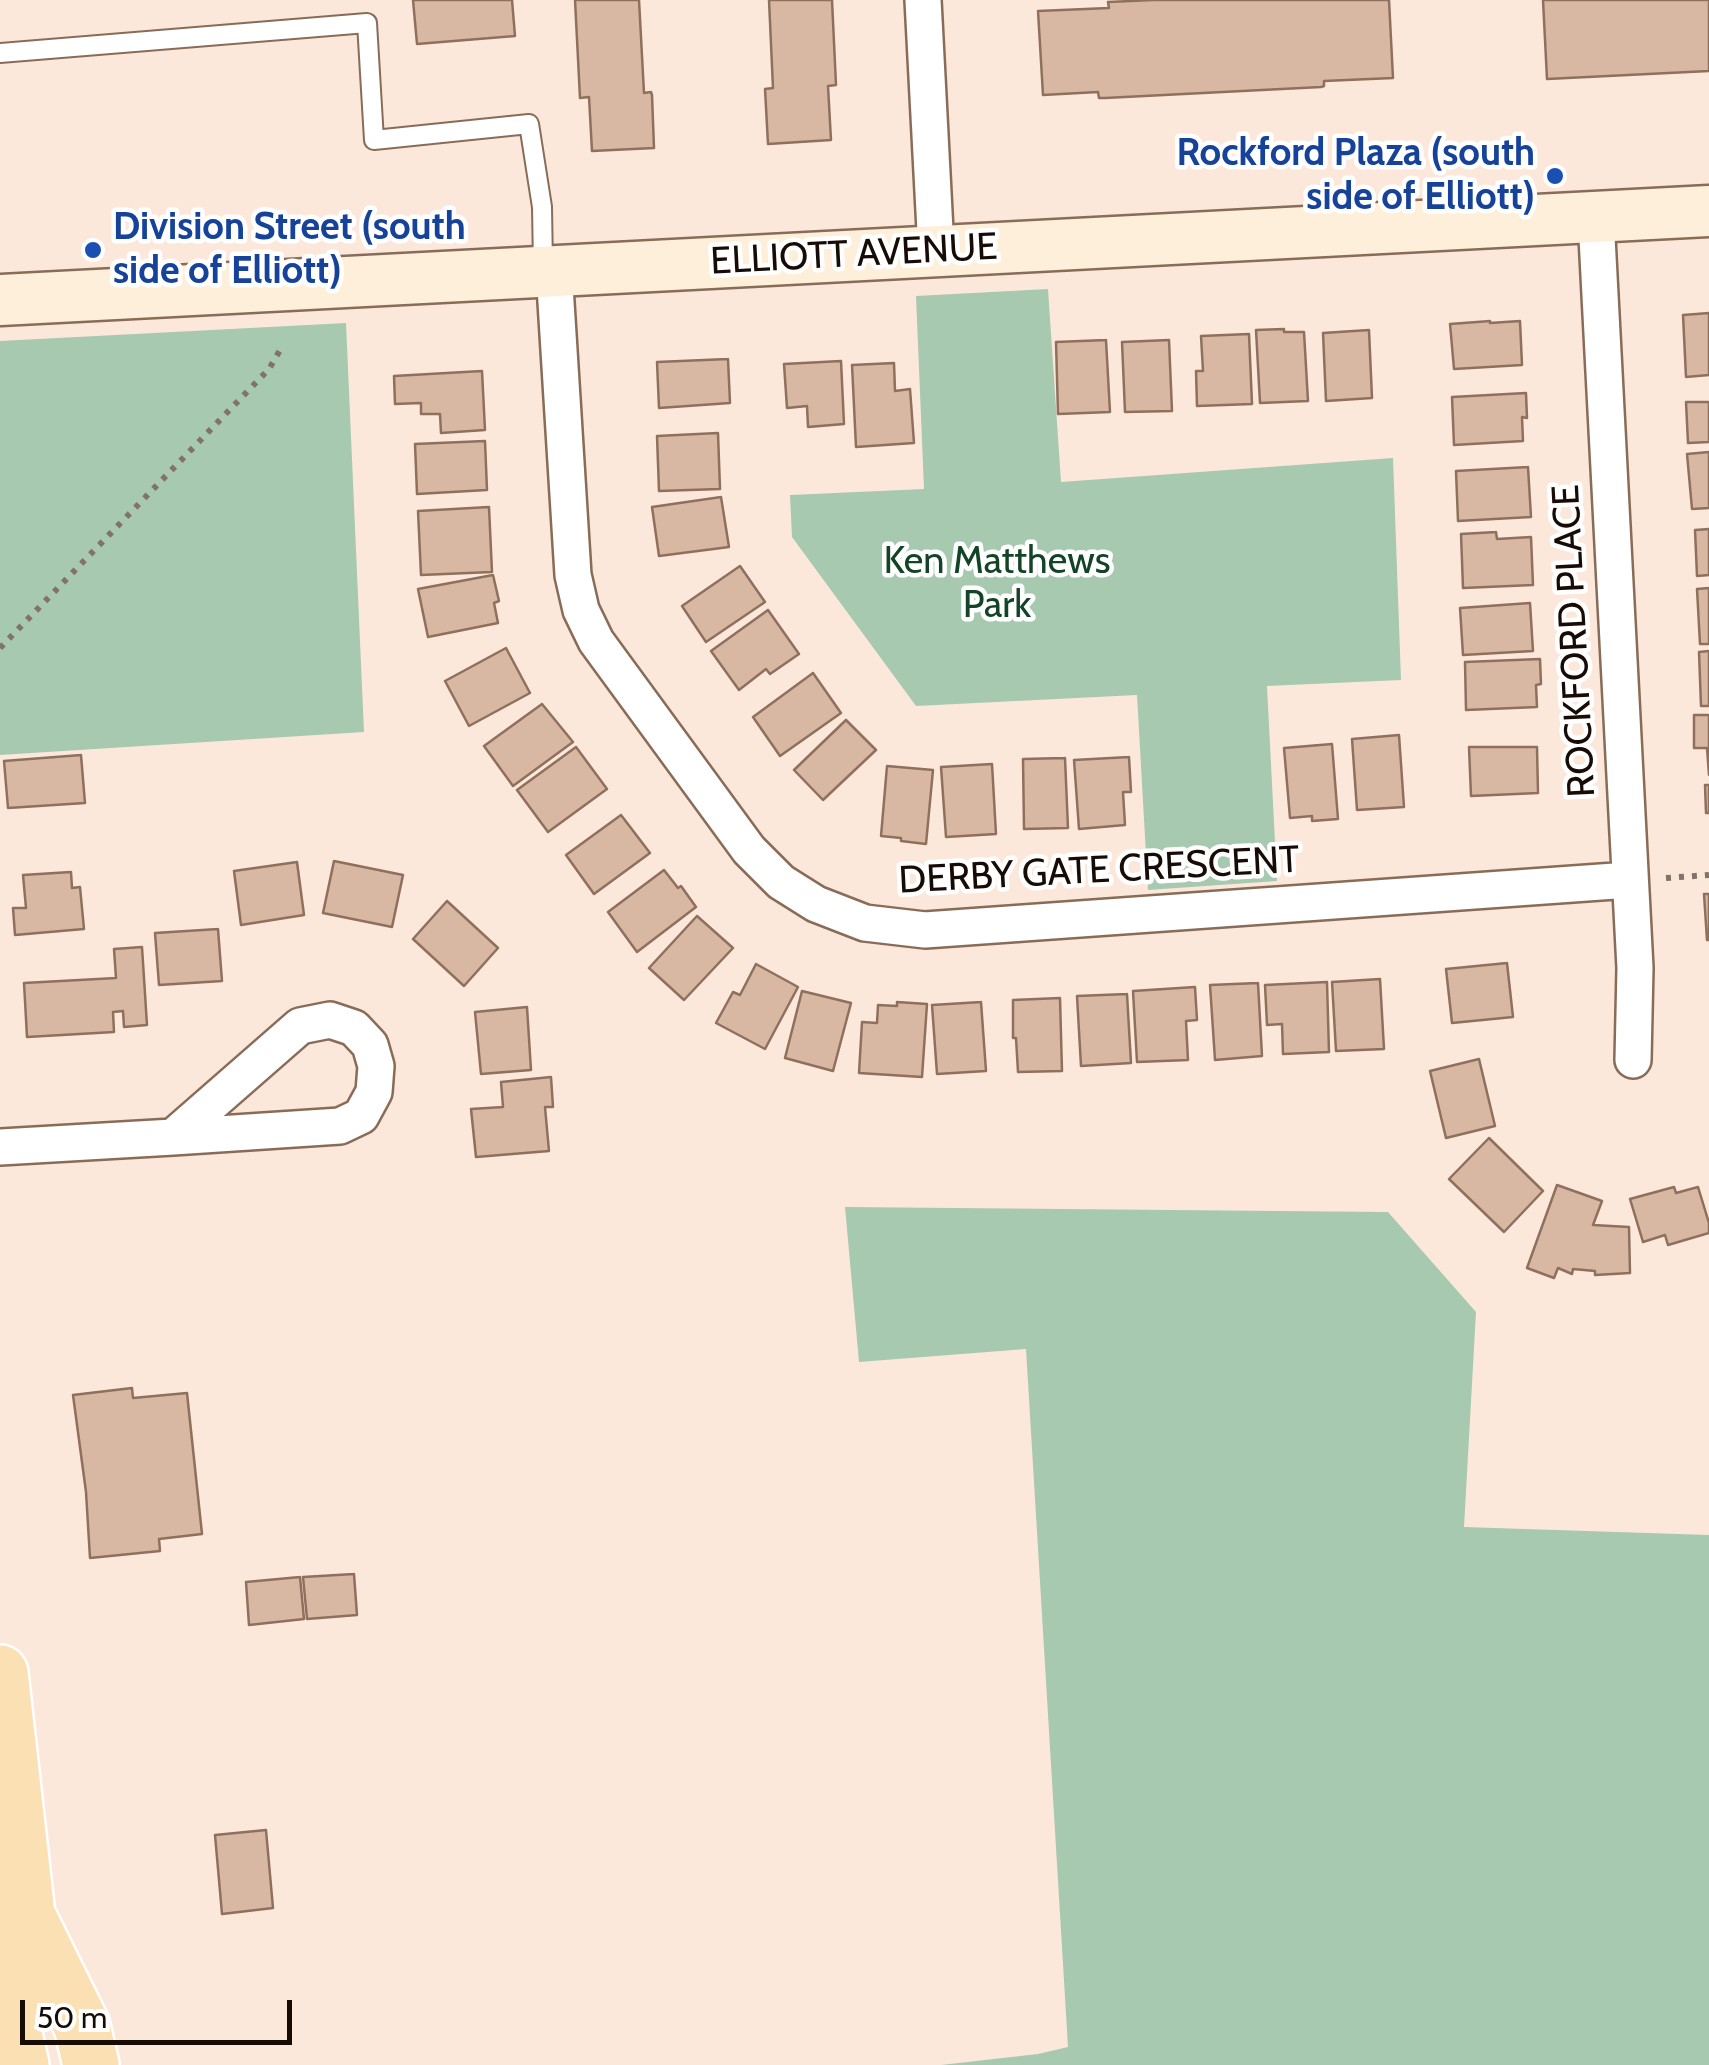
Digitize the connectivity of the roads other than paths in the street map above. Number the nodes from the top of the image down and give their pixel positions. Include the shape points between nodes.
1 (923, 0) edge
2 (0, 54) edge
3 (1709, 211) edge
4 (1596, 218) junction
5 (936, 250) junction
6 (548, 271) junction
7 (0, 300) edge
8 (1630, 880) junction
9 (1633, 1060) dead end
10 (173, 1138) junction
11 (0, 1147) edge
12 (0, 1674) edge
13 (27, 1915) junction
14 (21, 2065) edge
15 (91, 2065) edge

1 - 5 street
2 - 6 lane via 367,24 374,140 530,124
3 - 4 street, ELLIOTT AVENUE
4 - 5 street, ELLIOTT AVENUE
4 - 8 street, ROCKFORD PLACE
5 - 6 street, ELLIOTT AVENUE
6 - 7 street, ELLIOTT AVENUE
6 - 8 street, DERBY GATE CRESCENT via 581,610 596,642 749,850 780,882 816,904 865,923 925,930
8 - 9 street, ROCKFORD PLACE
10 - 10 street via 340,1126 361,1116 374,1092 370,1045 354,1028 330,1020 300,1026
10 - 11 street
12 - 13 main road
13 - 14 main road via 13,2030
13 - 15 main road via 82,2026

